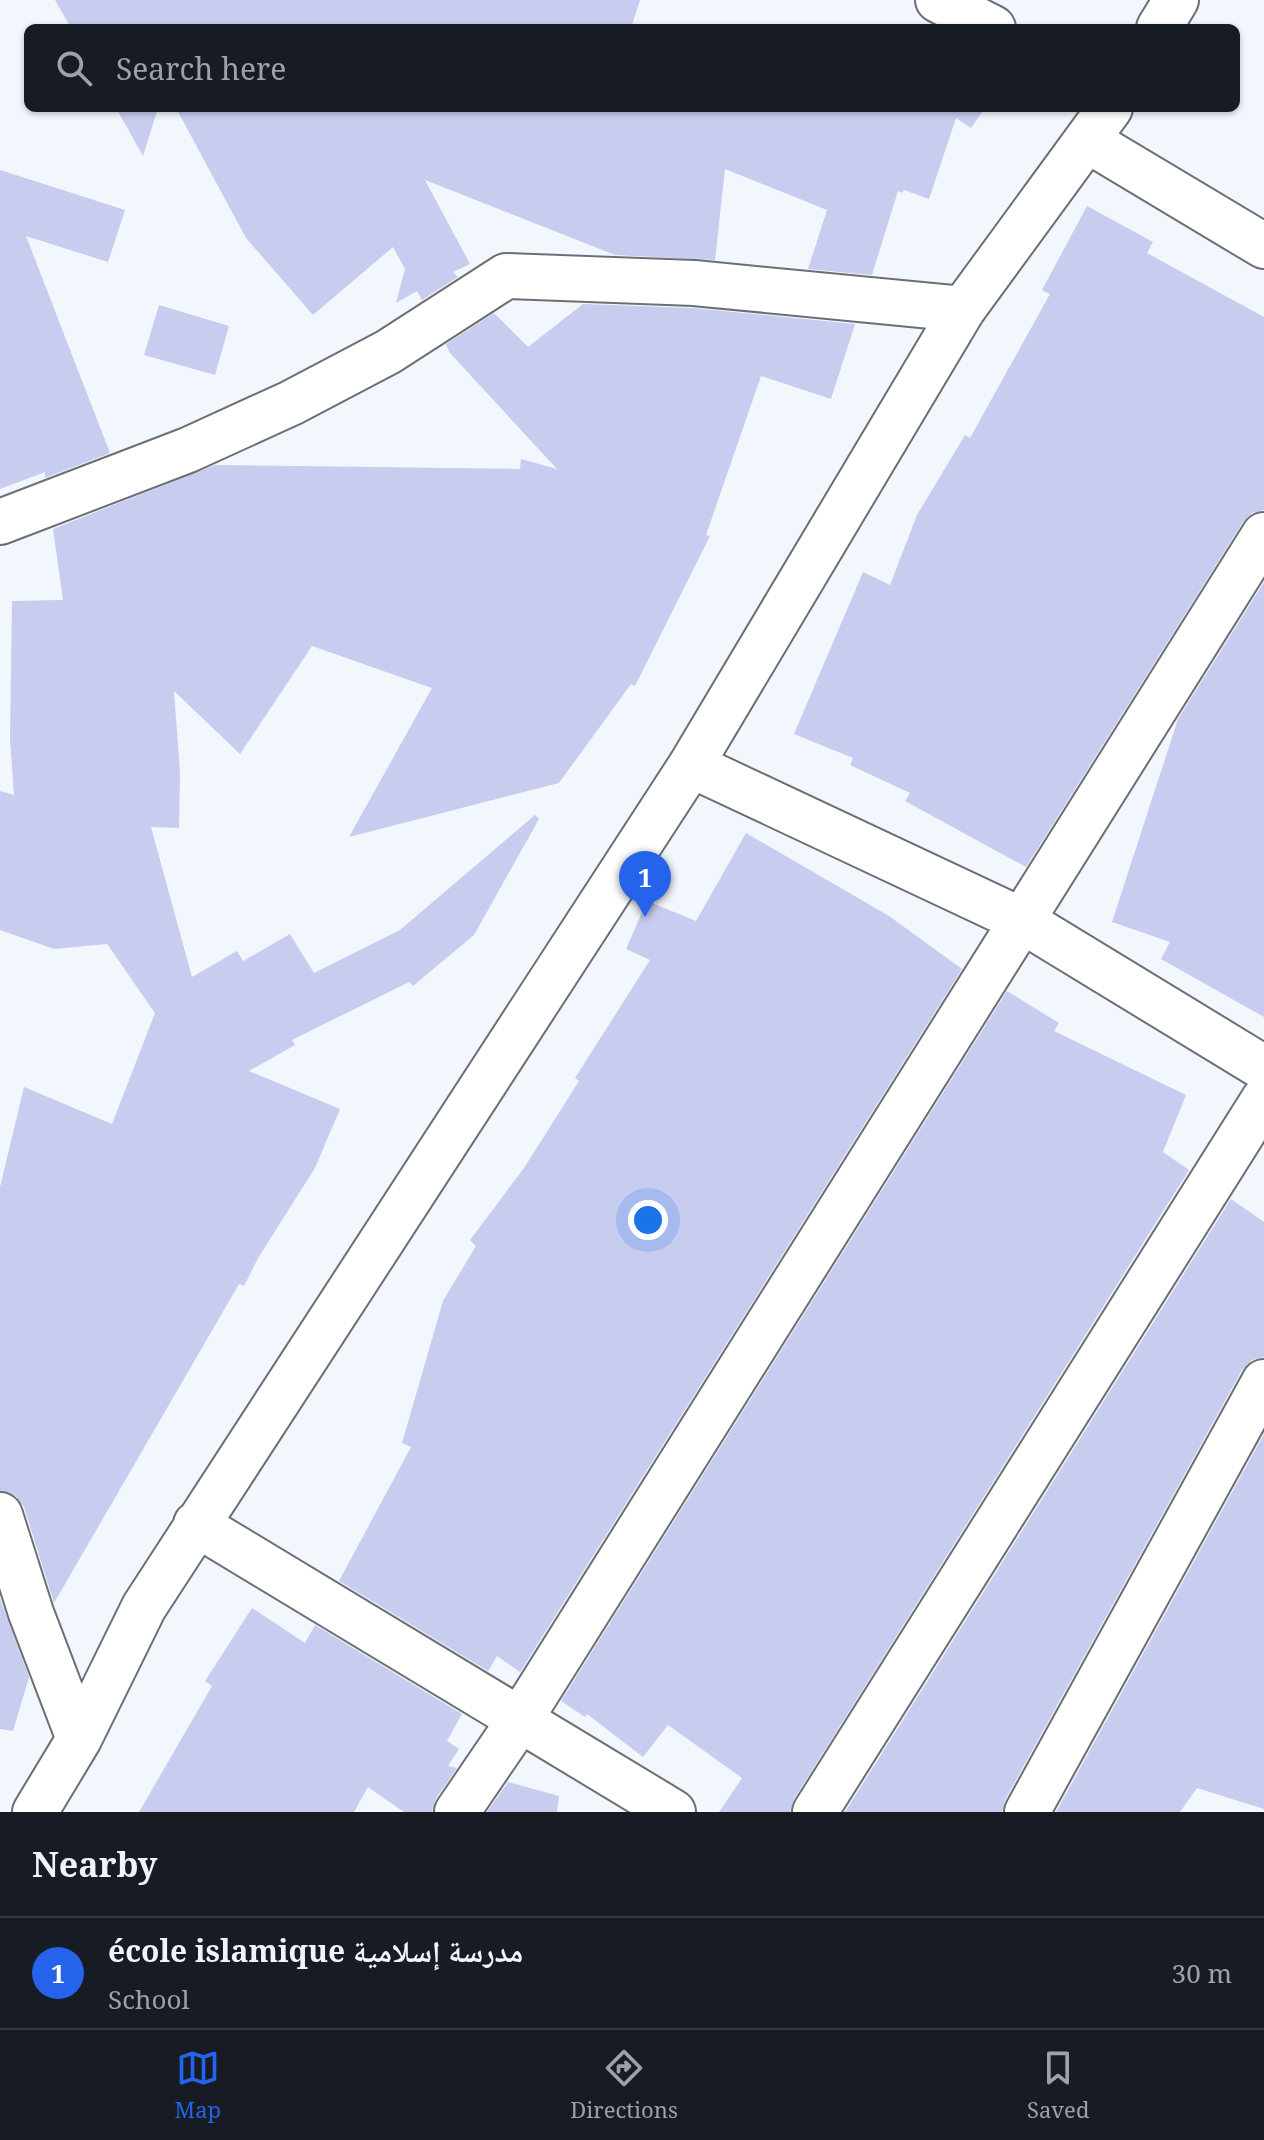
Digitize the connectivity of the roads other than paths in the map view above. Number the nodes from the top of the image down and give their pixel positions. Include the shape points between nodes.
1 (938, 0) edge
2 (1176, 0) edge
3 (985, 24) edge
4 (1161, 24) edge
5 (1098, 124) edge
6 (1264, 246) edge
7 (963, 309) junction
8 (0, 522) edge
9 (1264, 535) edge
10 (691, 765) junction
11 (1021, 920) junction
12 (1264, 1068) edge
13 (1264, 1099) edge
14 (1264, 1382) edge
15 (0, 1515) edge
16 (196, 1524) junction
17 (519, 1721) junction
18 (79, 1739) junction
19 (35, 1812) edge
20 (457, 1812) edge
21 (673, 1812) edge
22 (815, 1812) edge
23 (1027, 1812) edge

1 - 3 street
2 - 4 street
5 - 6 street
5 - 7 street
7 - 8 street via 694,283 506,276 388,352 291,403 188,450
7 - 10 street
9 - 11 street
10 - 11 street
10 - 16 street
11 - 12 street
11 - 17 street
13 - 22 street
14 - 23 street
15 - 18 street
16 - 17 street
16 - 18 street via 144,1607
17 - 20 street
17 - 21 street
18 - 19 street

